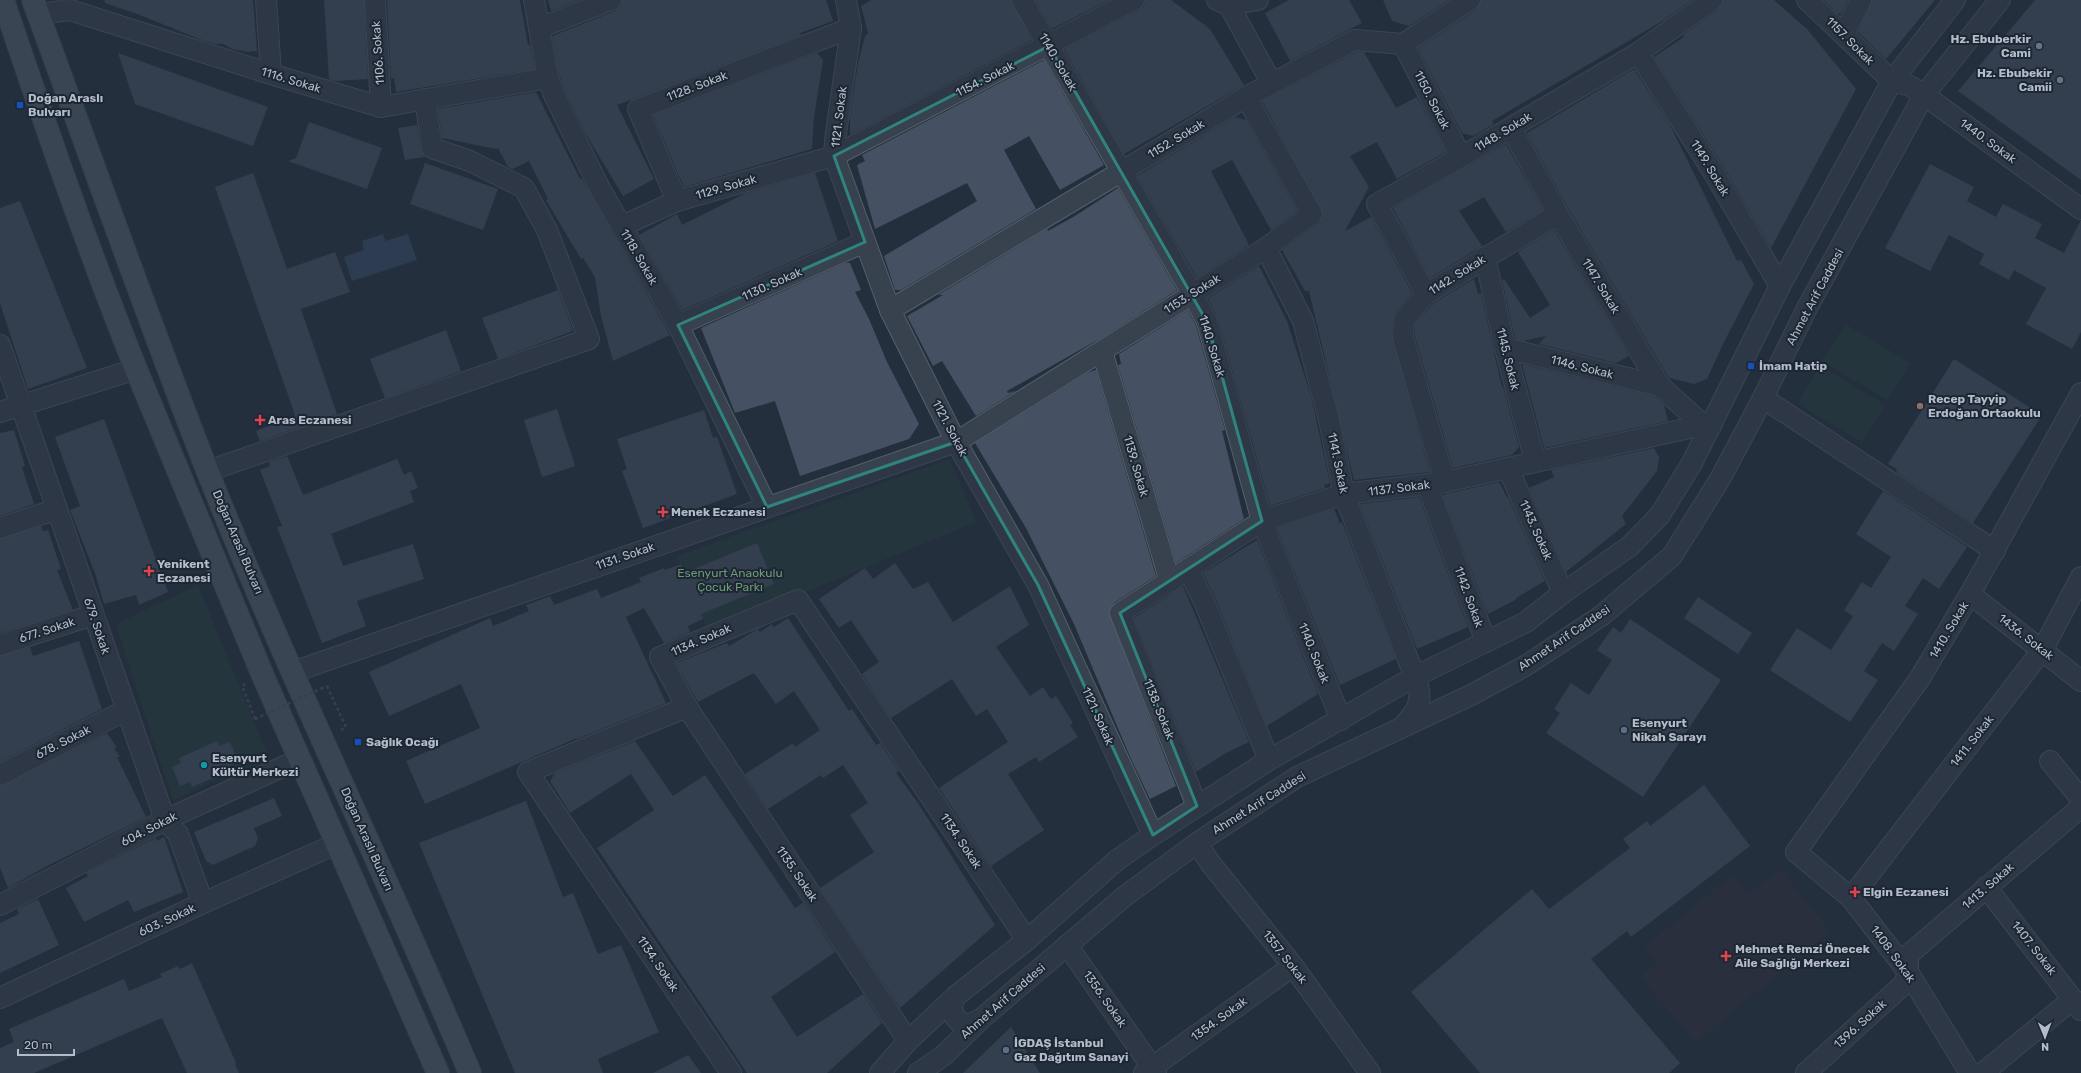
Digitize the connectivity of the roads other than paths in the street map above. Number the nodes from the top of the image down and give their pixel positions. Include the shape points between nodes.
1 (3, 0) edge
2 (266, 0) edge
3 (375, 0) edge
4 (534, 0) edge
5 (611, 0) edge
6 (847, 0) edge
7 (1022, 0) edge
8 (1134, 0) edge
9 (1258, 0) edge
10 (1470, 0) edge
11 (1712, 0) edge
12 (1807, 0) edge
13 (1860, 0) edge
14 (1955, 0) edge
15 (2000, 0) edge
16 (1223, 3) edge
17 (35, 7) edge
18 (539, 28) junction
19 (851, 28) junction
20 (1844, 34) junction
21 (1403, 44) junction
22 (1049, 46) junction
23 (1638, 53) junction
24 (271, 74) junction
25 (548, 78) junction
26 (1892, 81) junction
27 (1272, 84) junction
28 (1924, 95) junction
29 (1246, 97) junction
30 (425, 99) junction
31 (381, 107) junction
32 (1511, 128) junction
33 (834, 156) junction
34 (1462, 157) junction
35 (1121, 172) junction
36 (677, 201) junction
37 (2081, 209) edge
38 (1558, 214) junction
39 (622, 226) junction
40 (865, 242) junction
41 (1266, 248) junction
42 (1485, 257) junction
43 (1780, 286) junction
44 (1192, 293) junction
45 (1426, 294) junction
46 (890, 310) junction
47 (678, 326) junction
48 (0, 345) edge
49 (1505, 348) junction
50 (1102, 351) junction
51 (136, 369) junction
52 (1660, 386) junction
53 (2081, 393) edge
54 (1763, 398) junction
55 (21, 406) junction
56 (0, 412) edge
57 (1707, 426) junction
58 (956, 442) junction
59 (1534, 461) junction
60 (1508, 468) junction
61 (208, 471) junction
62 (1436, 483) junction
63 (1344, 494) junction
64 (767, 507) junction
65 (57, 509) junction
66 (1262, 521) junction
67 (0, 528) edge
68 (1995, 551) junction
69 (1188, 569) junction
70 (1170, 582) junction
71 (2080, 582) edge
72 (1563, 593) junction
73 (1970, 594) junction
74 (1120, 613) joint
75 (93, 615) junction
76 (1486, 642) junction
77 (0, 645) edge
78 (2043, 649) junction
79 (293, 672) junction
80 (1414, 677) junction
81 (2081, 681) edge
82 (686, 707) junction
83 (126, 710) junction
84 (1341, 720) junction
85 (1402, 727) junction
86 (300, 759) junction
87 (1269, 760) junction
88 (2050, 761) dead end
89 (0, 775) edge
90 (2081, 799) edge
91 (1197, 806) junction
92 (2081, 807) edge
93 (165, 820) junction
94 (1153, 835) junction
95 (1197, 843) junction
96 (336, 844) junction
97 (1796, 852) joint
98 (1986, 887) junction
99 (1851, 898) junction
100 (203, 903) junction
101 (0, 905) edge
102 (1027, 940) junction
103 (1067, 945) junction
104 (1293, 966) junction
105 (1908, 972) junction
106 (957, 994) junction
107 (0, 998) edge
108 (2077, 1004) edge
109 (981, 1019) junction
110 (908, 1041) junction
111 (1151, 1071) edge
112 (438, 1073) edge
113 (470, 1073) edge
114 (731, 1073) edge
115 (880, 1073) edge
116 (918, 1073) edge
117 (1370, 1073) edge
118 (1806, 1073) edge
119 (1970, 1073) edge
120 (1983, 1073) edge

1 - 51 main road via 41,112
2 - 24 street
3 - 31 street, 1106. Sokak
4 - 18 street, 1118. Sokak
5 - 18 street
6 - 19 street, 1121. Sokak
7 - 22 street, 1140. Sokak
8 - 22 street, 1154. Sokak
9 - 16 street
10 - 21 street
11 - 23 street, 1148. Sokak
12 - 20 street, 1157. Sokak
13 - 20 street
14 - 26 street
15 - 28 street, Ahmet Arif Caddesi
16 - 27 street
17 - 24 street, 1116. Sokak via 70,10
17 - 61 main road, Doğan Araslı Bulvarı via 146,311
18 - 25 street, 1118. Sokak
19 - 33 street, 1121. Sokak
19 - 36 street, 1128. Sokak via 638,109
20 - 26 street, 1157. Sokak via 1859,52
21 - 27 street, 1152. Sokak via 1355,40
21 - 34 street, 1150. Sokak
22 - 33 street, 1154. Sokak
22 - 35 street, 1140. Sokak
23 - 32 street, 1148. Sokak
23 - 43 street, 1149. Sokak via 1712,170
24 - 31 street, 1116. Sokak
25 - 30 street, 1116. Sokak
25 - 39 street, 1118. Sokak via 599,187
26 - 28 street, 1440. Sokak via 1910,86
26 - 43 street
27 - 29 street, 1152. Sokak
28 - 37 street, 1440. Sokak
28 - 54 street, Ahmet Arif Caddesi via 1807,308
29 - 35 street, 1152. Sokak
29 - 41 street, 1153. Sokak via 1312,214
30 - 31 street, 1116. Sokak
30 - 61 street via 432,148 470,161 524,188 547,230 589,339
32 - 34 street, 1148. Sokak
32 - 38 street, 1147. Sokak
33 - 36 street, 1129. Sokak
33 - 40 street, 1121. Sokak
34 - 45 street, 1148. Sokak via 1377,204
35 - 44 street, 1140. Sokak
35 - 46 street, 1152. Sokak
36 - 39 street, 1129. Sokak
38 - 42 street, 1142. Sokak
38 - 52 street, 1147. Sokak
39 - 47 street, 1118. Sokak
40 - 46 street, 1121. Sokak
40 - 47 street, 1130. Sokak
41 - 44 street, 1153. Sokak
41 - 63 street, 1141. Sokak via 1303,321 1329,420
42 - 45 street, 1142. Sokak
42 - 49 street, 1145. Sokak
43 - 57 street
44 - 50 street, 1153. Sokak
44 - 66 street, 1140. Sokak via 1207,322
45 - 62 street, 1142. Sokak via 1404,320 1403,338
46 - 58 street, 1121. Sokak
47 - 64 street, 1118. Sokak
48 - 55 street, 679. Sokak
49 - 52 street, 1146. Sokak
49 - 59 street, 1145. Sokak
50 - 58 street, 1153. Sokak
50 - 70 street, 1139. Sokak
51 - 55 street
51 - 86 main road
52 - 57 street, 1147. Sokak
53 - 68 street, 1410. Sokak
54 - 68 street
54 - 85 street, Ahmet Arif Caddesi via 1720,479 1672,556 1601,616 1544,655 1471,696
55 - 56 street
55 - 65 street, 679. Sokak
57 - 59 street, 1137. Sokak
57 - 72 street via 1692,463 1660,515 1630,546
58 - 64 street, 1131. Sokak
58 - 94 street, 1121. Sokak via 1038,586
59 - 60 street, 1137. Sokak
60 - 62 street, 1137. Sokak
60 - 72 street, 1143. Sokak
61 - 79 main road, Doğan Araslı Bulvarı
62 - 63 street, 1137. Sokak
62 - 76 street, 1142. Sokak
63 - 66 street, 1137. Sokak
63 - 80 street, 1141. Sokak
64 - 79 street, 1131. Sokak
65 - 67 street
65 - 75 street, 679. Sokak
66 - 69 street, 1137. Sokak
66 - 84 street, 1140. Sokak
68 - 73 street, 1410. Sokak
69 - 70 street, 1137. Sokak
69 - 87 street via 1206,604
70 - 74 street, 1137. Sokak
71 - 78 street, 1411. Sokak
72 - 76 street via 1526,622
73 - 78 street, 1436. Sokak
73 - 97 street, 1410. Sokak via 1920,678
74 - 91 street, 1138. Sokak
75 - 77 street, 677. Sokak
75 - 83 street, 679. Sokak
76 - 80 street
78 - 81 street, 1436. Sokak
78 - 99 street, 1411. Sokak
79 - 113 main road, Doğan Araslı Bulvarı
80 - 84 street
80 - 85 street, 1141. Sokak via 1420,702 1417,710
82 - 102 street, 1134. Sokak via 660,657 798,600
82 - 110 street, 1135. Sokak
82 - 114 street, 1134. Sokak via 528,772
83 - 89 street, 678. Sokak
83 - 93 street, 679. Sokak
84 - 87 street
85 - 95 street, Ahmet Arif Caddesi via 1297,777
86 - 93 street, 604. Sokak
86 - 96 main road
87 - 91 street
88 - 90 street
91 - 94 street
92 - 98 street, 1413. Sokak
93 - 100 street, 679. Sokak via 178,834
93 - 101 street, 604. Sokak
94 - 102 street via 1116,860
95 - 103 street, Ahmet Arif Caddesi via 1125,896
95 - 104 street, 1357. Sokak
96 - 100 street, 603. Sokak
96 - 112 main road
97 - 99 street, 1408. Sokak
98 - 105 street, 1413. Sokak via 1908,955
98 - 108 street, 1407. Sokak
99 - 105 street, 1408. Sokak
100 - 107 street, 603. Sokak
102 - 106 street
103 - 109 street, Ahmet Arif Caddesi
103 - 111 street, 1356. Sokak
104 - 111 street, 1354. Sokak
104 - 117 street, 1357. Sokak
105 - 118 street, 1396. Sokak via 1904,984
105 - 119 street, 1408. Sokak
106 - 109 street via 951,1007 962,1024 967,1026
106 - 110 street
108 - 120 street
109 - 116 street, Ahmet Arif Caddesi via 943,1056
110 - 115 street

